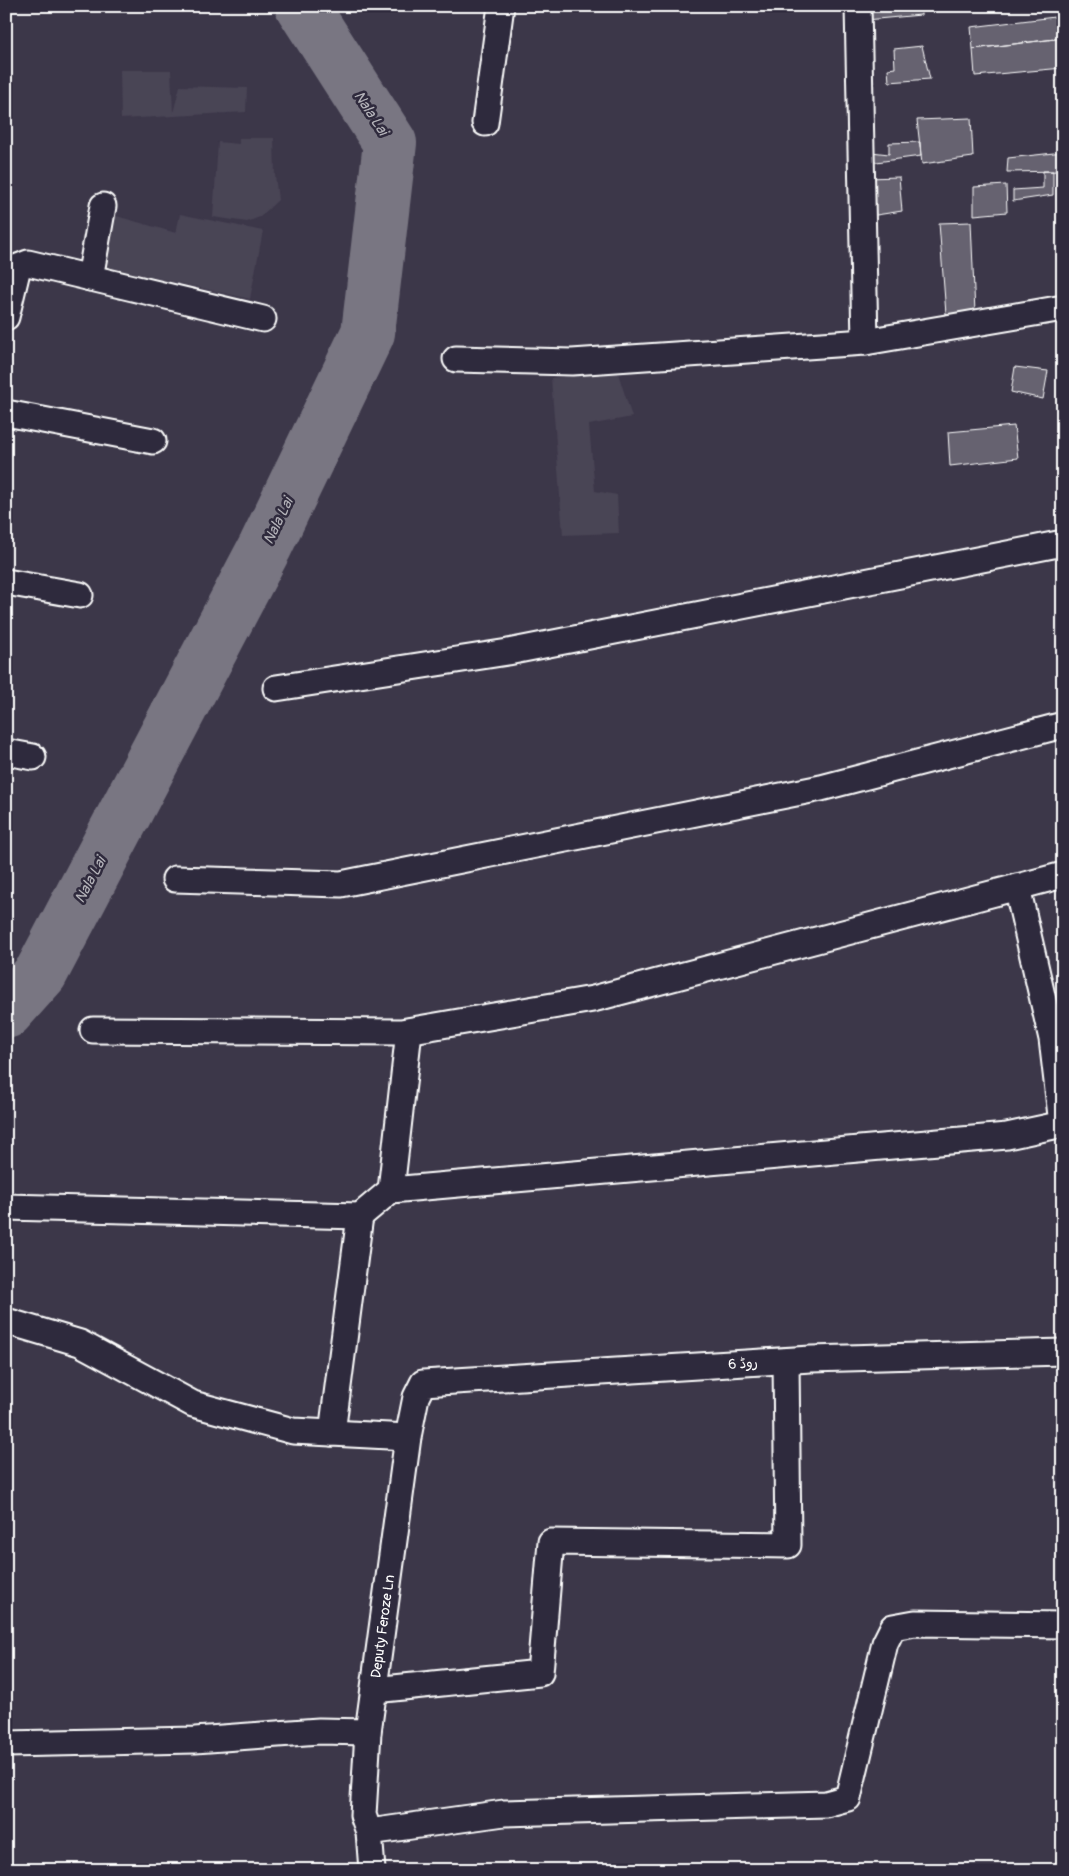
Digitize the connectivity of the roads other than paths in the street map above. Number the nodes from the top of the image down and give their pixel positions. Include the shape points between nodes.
1 (502, 6) edge
2 (858, 6) edge
3 (485, 123) dead end
4 (103, 206) dead end
5 (17, 261) edge
6 (90, 278) junction
7 (1063, 308) edge
8 (6, 317) edge
9 (263, 319) dead end
10 (865, 342) junction
11 (456, 359) dead end
12 (6, 413) edge
13 (153, 441) dead end
14 (1063, 543) edge
15 (6, 582) edge
16 (80, 596) dead end
17 (276, 688) dead end
18 (1063, 725) edge
19 (6, 752) edge
20 (33, 757) dead end
21 (1063, 875) edge
22 (175, 879) dead end
23 (1017, 887) junction
24 (93, 1030) dead end
25 (409, 1031) junction
26 (1058, 1038) edge
27 (1062, 1124) edge
28 (391, 1190) junction
29 (6, 1208) edge
30 (360, 1216) junction
31 (6, 1322) edge
32 (1063, 1352) edge
33 (786, 1361) junction
34 (423, 1384) joint
35 (332, 1434) junction
36 (408, 1437) junction
37 (1063, 1625) edge
38 (374, 1690) junction
39 (368, 1732) junction
40 (6, 1744) edge
41 (369, 1832) junction
42 (372, 1870) edge

1 - 3 street
2 - 10 street
4 - 6 street
5 - 6 street
5 - 8 street
6 - 9 street
7 - 10 street
10 - 11 street via 572,362
12 - 13 street
14 - 17 street via 508,652
15 - 16 street
18 - 22 street via 821,788 341,884
19 - 20 street
21 - 23 street
23 - 25 street via 592,999
23 - 26 street
24 - 25 street
25 - 28 street
26 - 27 street
27 - 28 street via 1007,1136
28 - 30 street
29 - 30 street
30 - 35 street
31 - 35 street via 80,1343 192,1404 293,1431
32 - 33 street, روڈ 6
33 - 34 street, روڈ 6
33 - 38 street via 788,1545 551,1542 540,1673
34 - 36 street, Deputy Feroze Ln via 416,1397
35 - 36 street
36 - 38 street, Deputy Feroze Ln
37 - 41 street via 915,1623 894,1627 886,1642 848,1798 826,1804 504,1814
38 - 39 street, Deputy Feroze Ln
39 - 40 street via 319,1731 195,1740
39 - 41 street, Deputy Feroze Ln via 363,1815
41 - 42 street, Deputy Feroze Ln

